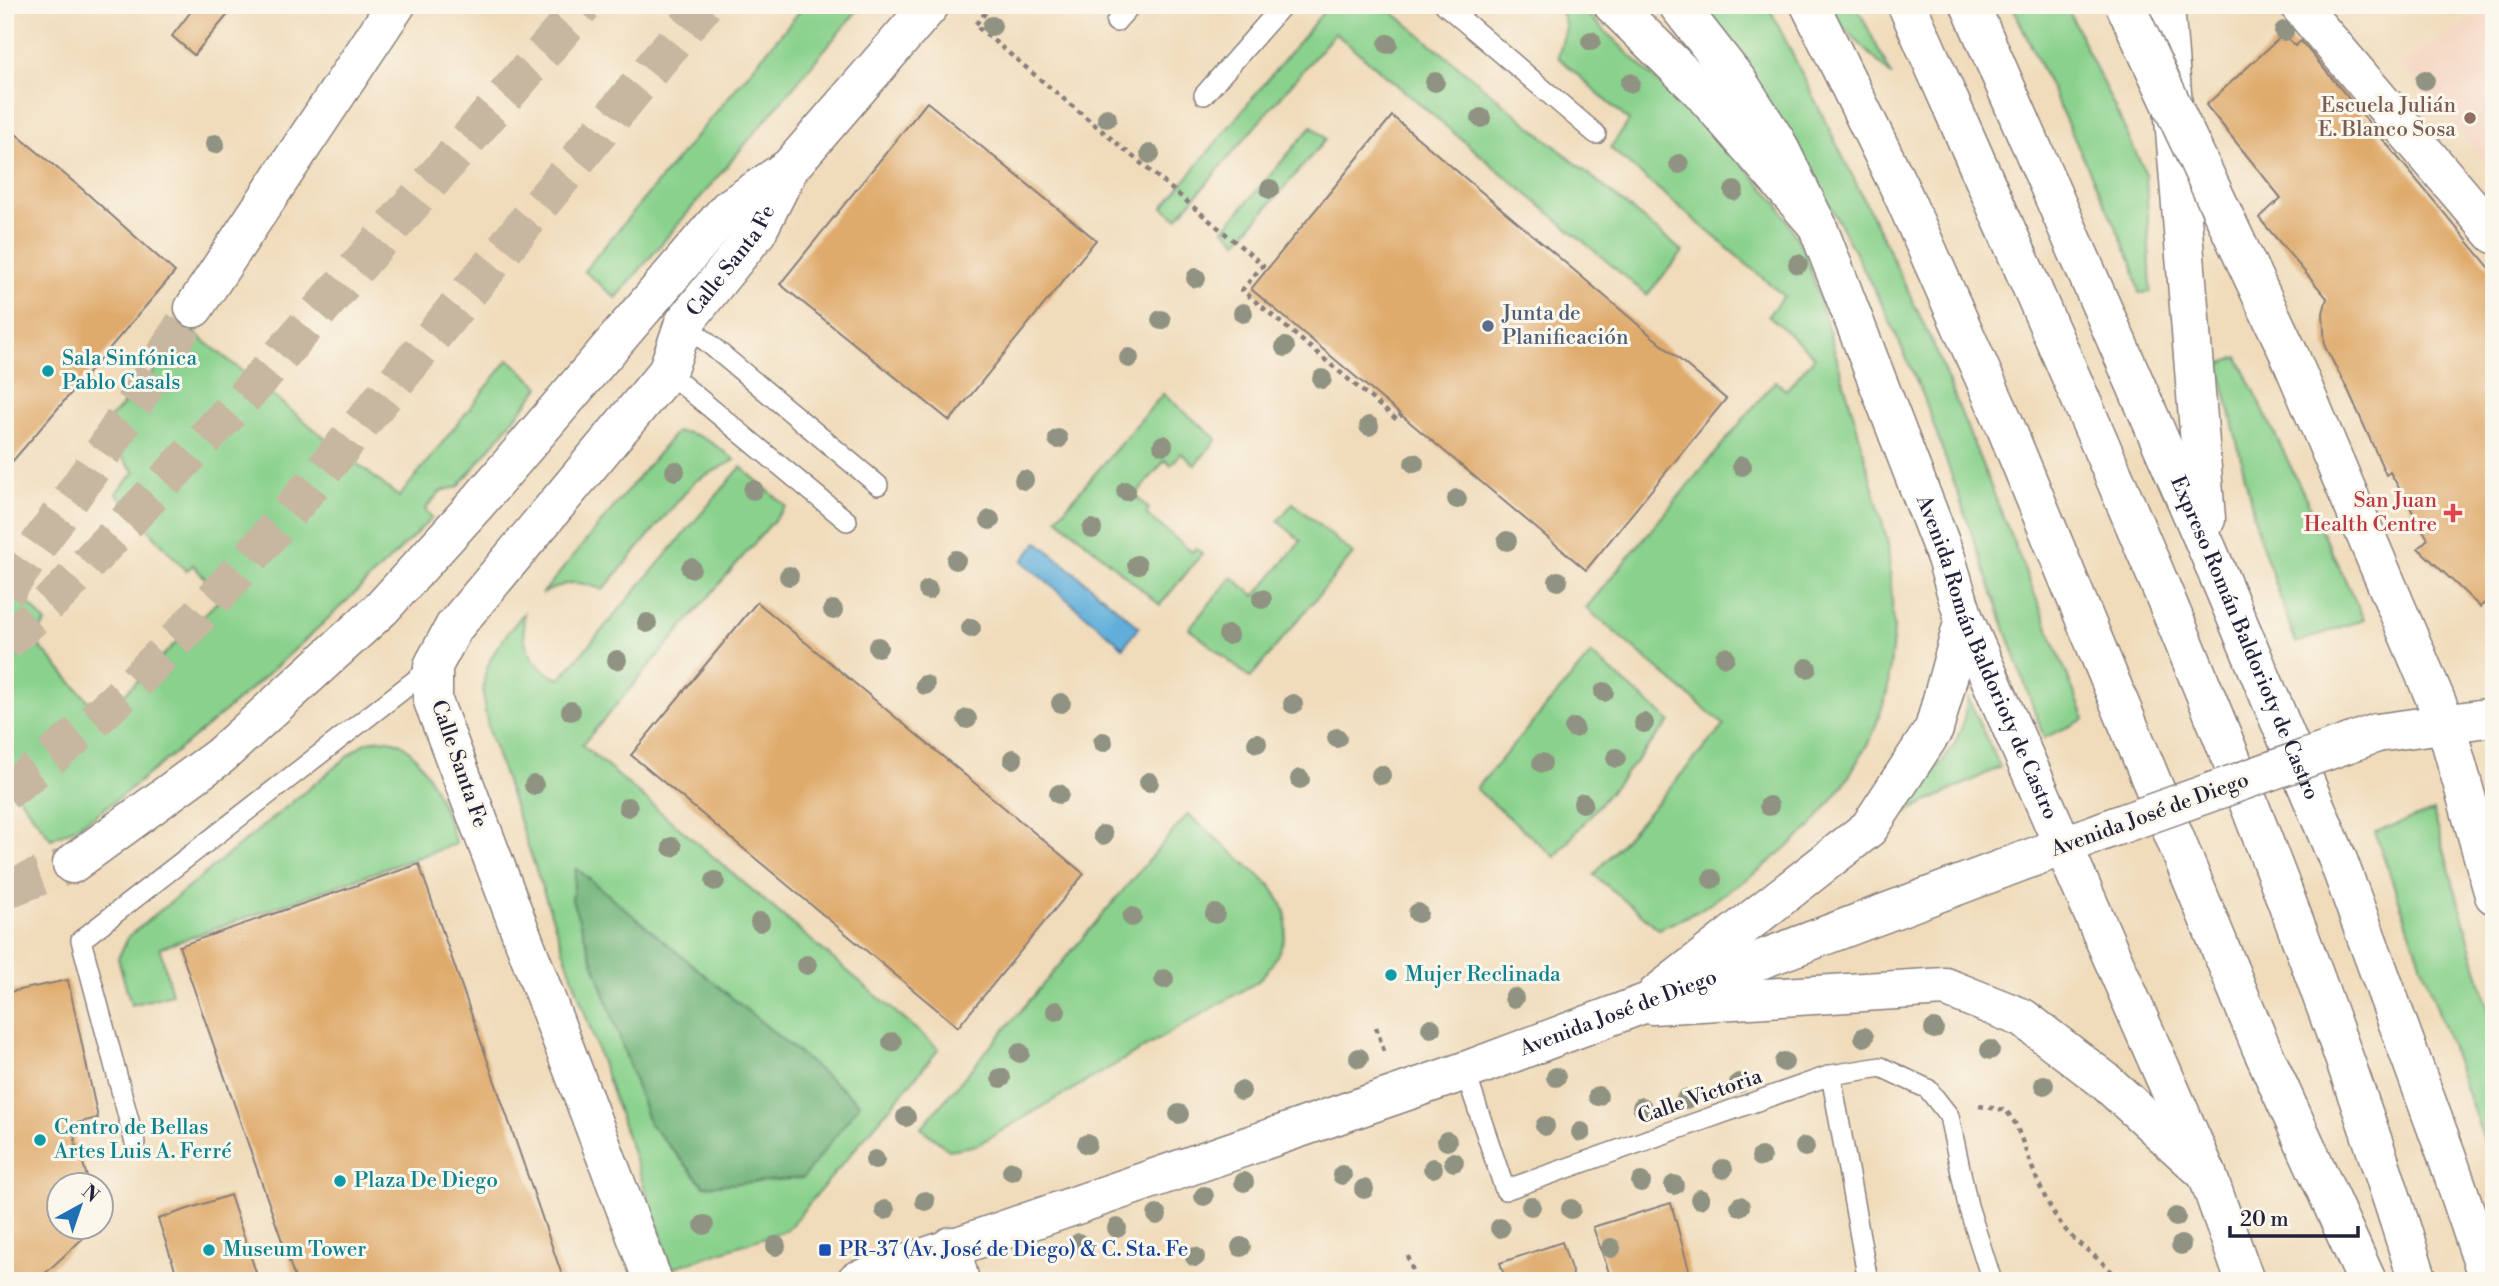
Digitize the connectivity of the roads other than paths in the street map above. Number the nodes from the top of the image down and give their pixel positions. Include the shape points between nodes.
1 (396, 5) edge
2 (930, 5) edge
3 (1130, 5) edge
4 (1283, 5) edge
5 (1445, 5) edge
6 (1613, 5) edge
7 (1678, 5) edge
8 (1810, 5) edge
9 (1908, 5) edge
10 (1970, 5) edge
11 (2124, 5) edge
12 (2165, 5) edge
13 (2299, 5) edge
14 (1116, 22) dead end
15 (1205, 95) dead end
16 (1596, 134) dead end
17 (790, 167) junction
18 (1817, 225) junction
19 (2494, 234) edge
20 (194, 308) tunnel mouth
21 (684, 323) junction
22 (667, 372) junction
23 (878, 485) dead end
24 (846, 521) dead end
25 (2209, 553) junction
26 (1964, 619) junction
27 (433, 666) junction
28 (2494, 717) edge
29 (2445, 722) junction
30 (2064, 846) junction
31 (72, 864) tunnel mouth
32 (2494, 895) edge
33 (1643, 1006) junction
34 (1465, 1071) junction
35 (1831, 1075) junction
36 (135, 1143) dead end
37 (2207, 1174) junction
38 (956, 1264) edge
39 (653, 1281) edge
40 (856, 1281) edge
41 (1868, 1281) edge
42 (1992, 1281) edge
43 (2245, 1281) edge
44 (2367, 1281) edge
45 (2418, 1281) edge
46 (2489, 1281) edge

1 - 20 main road
2 - 17 main road
3 - 14 lane
4 - 15 lane
5 - 16 lane
6 - 18 main road via 1700,90
7 - 18 main road via 1739,83 1776,141
8 - 44 main road via 1903,195 2002,418 2261,1047
9 - 45 main road via 2048,322 2287,899
10 - 25 main road, Expreso Román Baldorioty de Castro
11 - 29 main road, bridge via 2289,354
12 - 25 main road
13 - 19 main road
17 - 21 main road, Calle Santa Fe via 757,232
17 - 31 main road via 728,209 382,608 220,756
18 - 26 main road, Avenida Román Baldorioty de Castro via 1946,558
21 - 22 main road, Calle Santa Fe
21 - 23 lane
22 - 24 lane
22 - 27 main road, Calle Santa Fe via 454,627
25 - 46 main road, Expreso Román Baldorioty de Castro via 2338,860
26 - 30 main road, Avenida Román Baldorioty de Castro
26 - 33 main road via 1934,729 1869,828
27 - 36 lane via 81,940
27 - 39 main road, Calle Santa Fe via 433,701
28 - 29 main road, Avenida José de Diego
29 - 30 main road, Avenida José de Diego, bridge via 2377,733
29 - 32 main road
30 - 33 main road, Avenida José de Diego
30 - 37 main road, Avenida Román Baldorioty de Castro
33 - 34 main road, Avenida José de Diego
33 - 37 main road via 1945,987 2023,1018 2104,1080
34 - 35 lane, Calle Victoria via 1505,1190
34 - 38 main road, Avenida José de Diego
35 - 41 lane
35 - 42 lane via 1881,1067 1928,1089 1949,1116 1968,1206
37 - 43 main road, Avenida Román Baldorioty de Castro
38 - 40 main road, Avenida José de Diego

